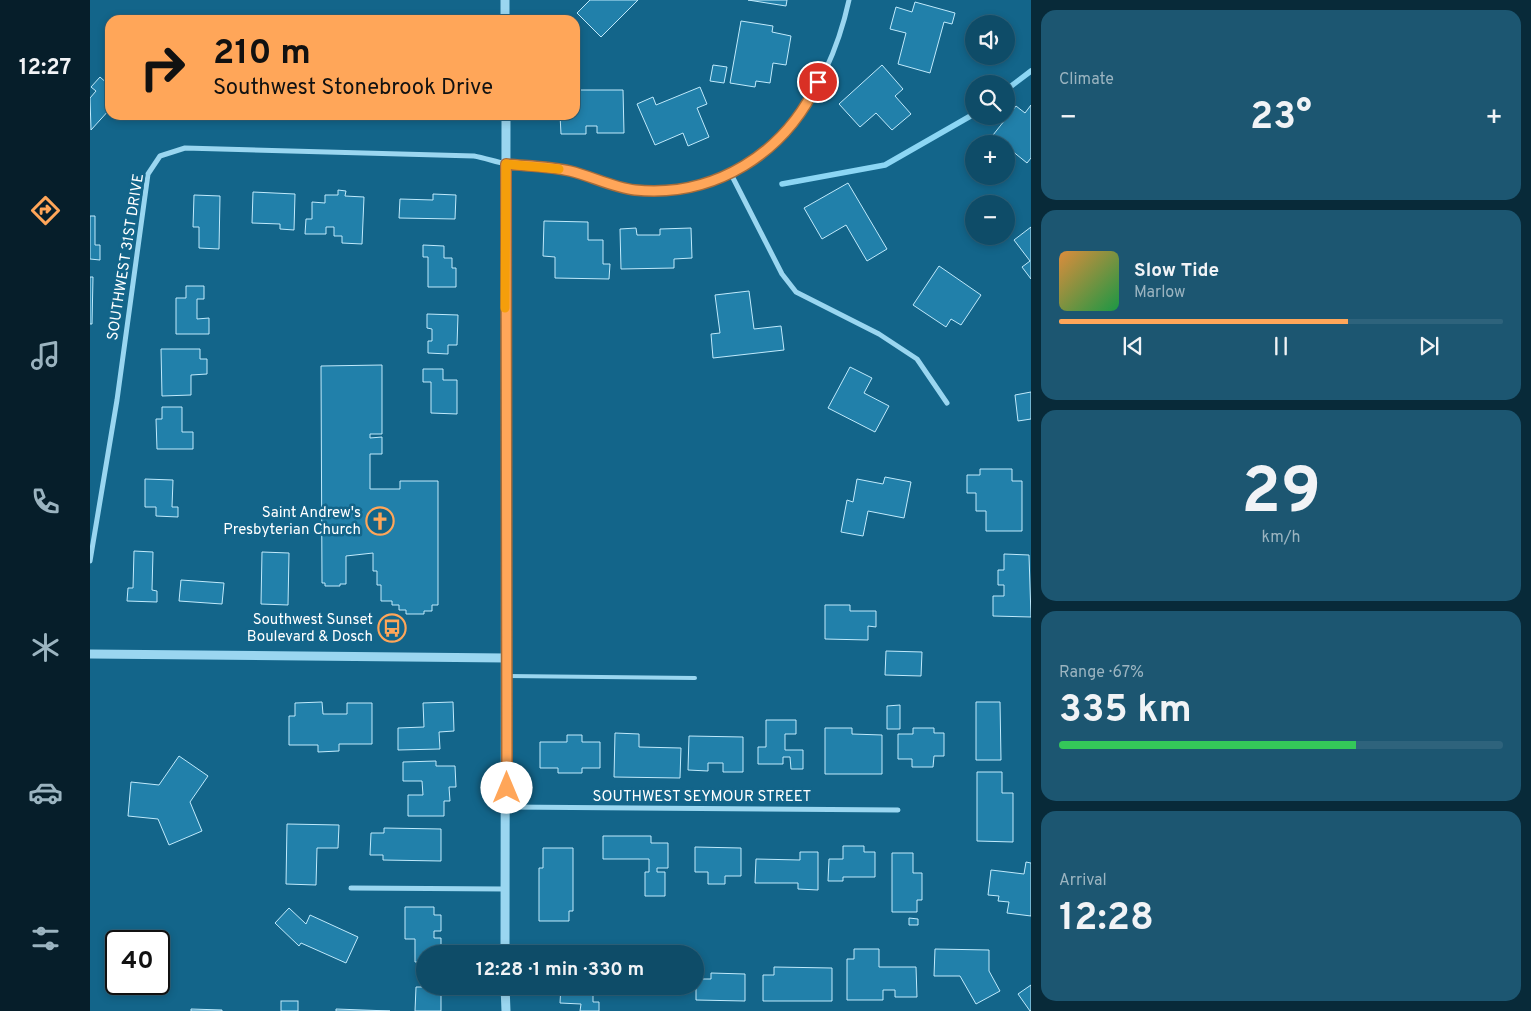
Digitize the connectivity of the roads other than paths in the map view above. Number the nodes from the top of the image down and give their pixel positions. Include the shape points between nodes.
1 (505, 0) edge
2 (849, 0) edge
3 (505, 15) edge
4 (506, 120) edge
5 (506, 164) junction
6 (731, 174) junction
7 (947, 404) dead end
8 (90, 561) edge
9 (90, 654) edge
10 (506, 658) junction
11 (506, 676) junction
12 (695, 678) dead end
13 (507, 807) junction
14 (898, 810) dead end
15 (351, 888) dead end
16 (505, 889) junction
17 (505, 945) edge
18 (506, 995) edge
19 (506, 1011) edge

1 - 3 street
2 - 6 street, SOUTHWEST 31ST DRIVE via 832,51 811,97 786,134 752,162
4 - 5 street
5 - 6 street, SOUTHWEST 31ST DRIVE via 569,170 633,190 657,191 700,185
5 - 8 street, SOUTHWEST 31ST DRIVE via 474,156 185,148 160,156 148,174 117,400
5 - 10 street
6 - 7 street via 782,274 796,292 880,334 917,359
9 - 10 street
10 - 11 street
11 - 12 lane
11 - 13 street
13 - 14 street, SOUTHWEST SEYMOUR STREET
13 - 16 street
15 - 16 street
16 - 17 street
18 - 19 street

